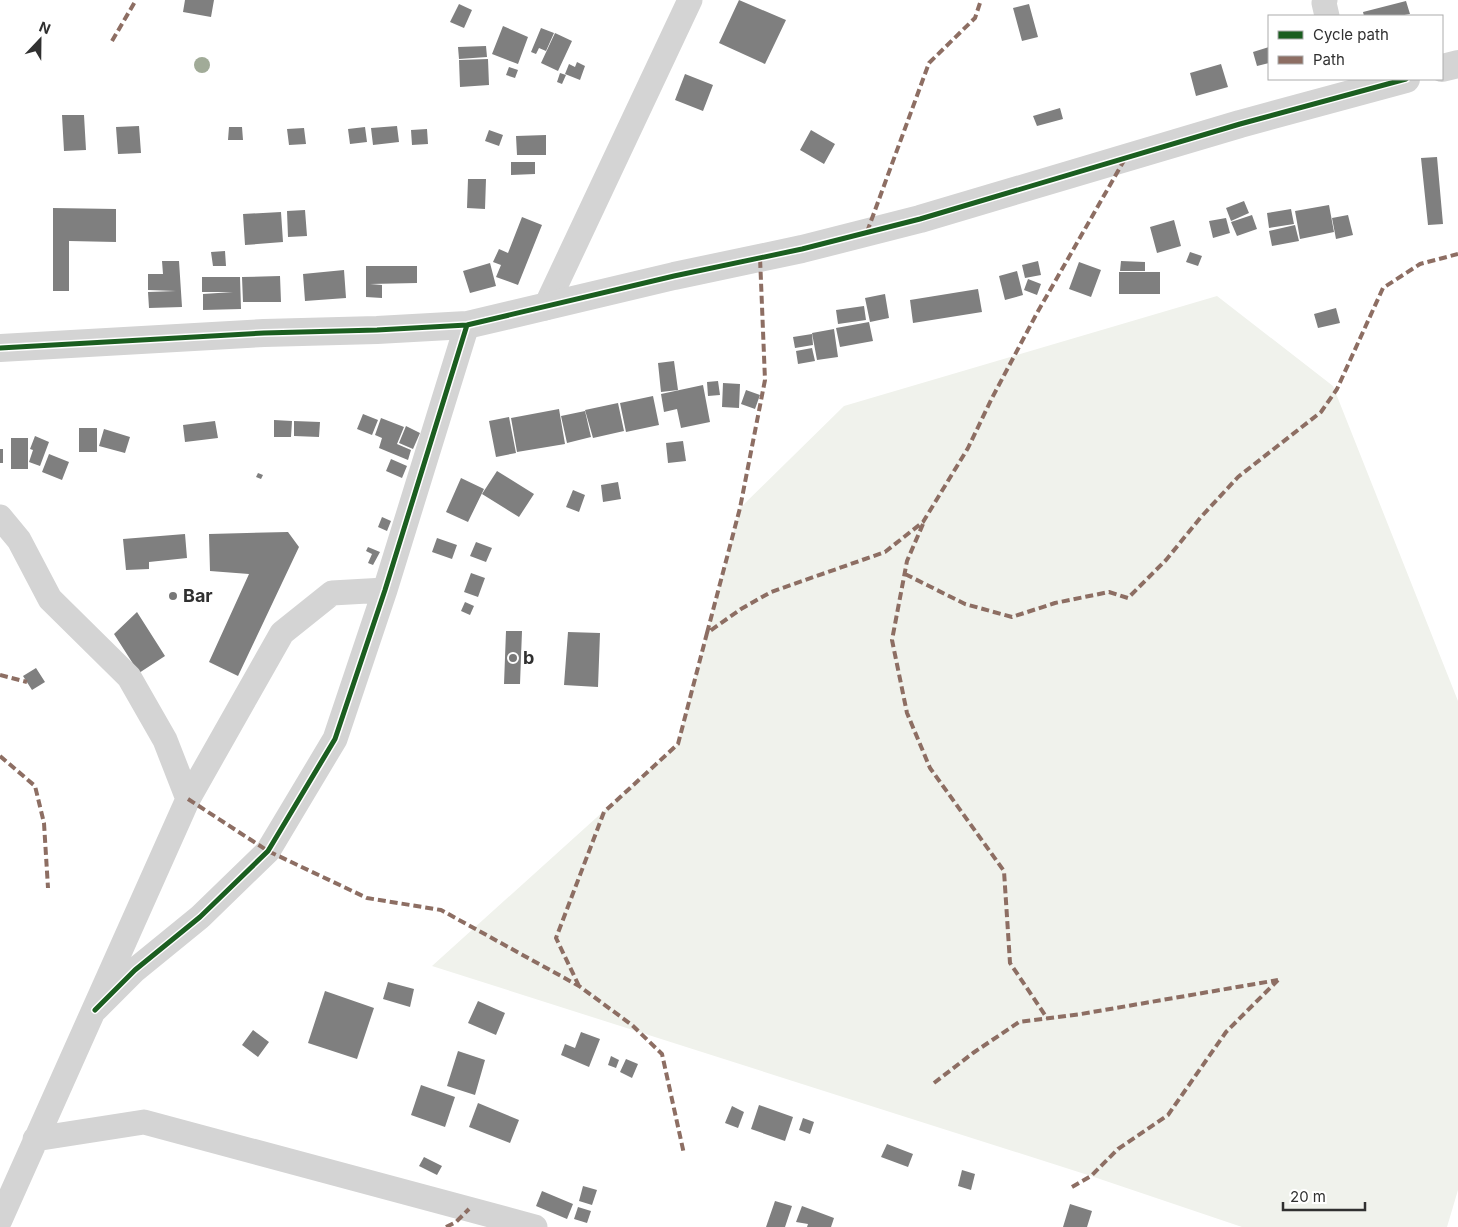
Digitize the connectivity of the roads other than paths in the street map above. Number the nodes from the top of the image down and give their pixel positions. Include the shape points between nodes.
1 (690, 0) edge
2 (1325, 0) edge
3 (1327, 15) edge
4 (1458, 64) edge
5 (1443, 68) edge
6 (1398, 80) edge
7 (1342, 87) edge
8 (545, 308) junction
9 (467, 326) junction
10 (0, 348) edge
11 (0, 516) edge
12 (386, 590) junction
13 (188, 799) junction
14 (95, 1010) junction
15 (35, 1139) junction
16 (0, 1220) edge
17 (535, 1227) edge

1 - 8 street
2 - 3 street
4 - 5 street
6 - 7 street
7 - 8 street via 1240,124 920,219
8 - 9 street
9 - 10 street via 264,333
9 - 12 street
11 - 13 street via 19,540 50,599 128,676 165,740
12 - 13 street via 332,593 282,633
12 - 14 street via 335,739 268,851 200,917 134,970
13 - 14 street
14 - 15 street
15 - 16 street
15 - 17 street via 144,1122

